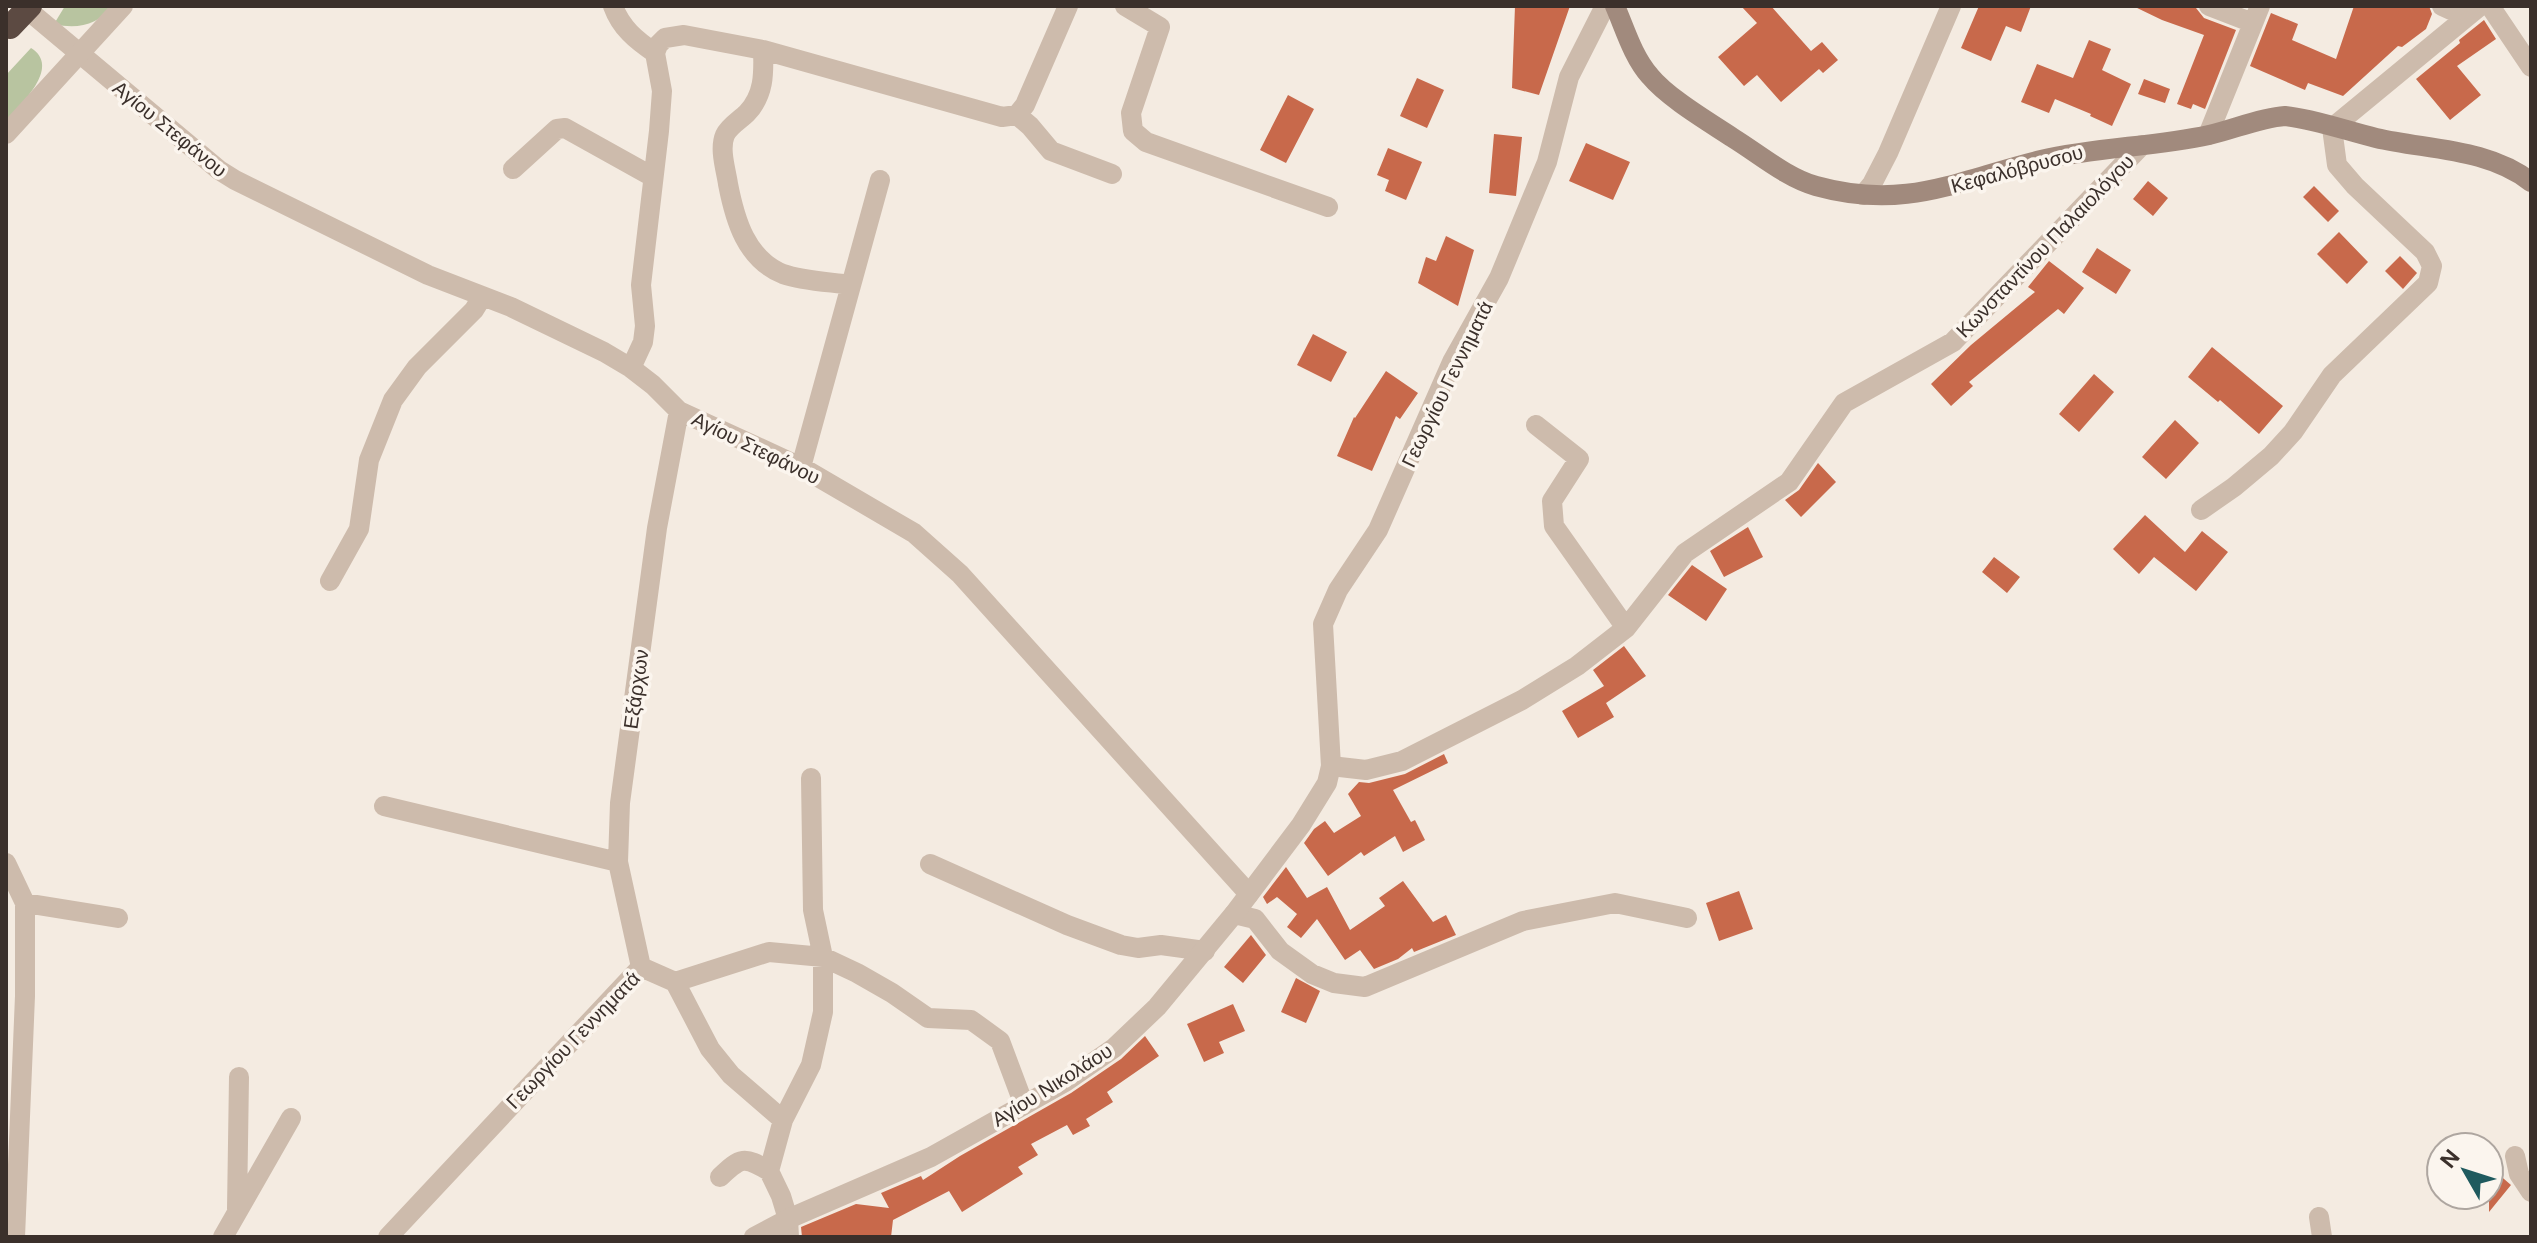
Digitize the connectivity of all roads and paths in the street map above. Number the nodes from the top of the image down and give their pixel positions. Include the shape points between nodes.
1 (30, 6) edge
2 (123, 6) edge
3 (613, 6) edge
4 (1068, 6) edge
5 (1125, 6) edge
6 (1605, 6) edge
7 (1615, 6) edge
8 (1951, 6) edge
9 (2209, 6) edge
10 (2442, 6) edge
11 (2490, 6) edge
12 (2473, 11) edge
13 (2256, 14) edge
14 (17, 16) edge
15 (763, 50) junction
16 (77, 53) junction
17 (655, 53) junction
18 (2531, 67) edge
19 (1017, 115) junction
20 (2332, 128) junction
21 (6, 134) edge
22 (2208, 135) junction
23 (2142, 145) junction
24 (513, 169) dead end
25 (2527, 173) edge
26 (1112, 174) dead end
27 (653, 177) junction
28 (880, 180) dead end
29 (1863, 195) junction
30 (1328, 207) dead end
31 (851, 285) junction
32 (482, 297) junction
33 (631, 368) junction
34 (679, 411) junction
35 (1536, 425) dead end
36 (801, 467) junction
37 (2201, 510) dead end
38 (330, 581) dead end
39 (1626, 628) junction
40 (1331, 766) junction
41 (811, 778) dead end
42 (384, 806) dead end
43 (618, 862) junction
44 (6, 863) edge
45 (930, 864) dead end
46 (1249, 894) junction
47 (25, 903) junction
48 (1234, 914) junction
49 (118, 918) dead end
50 (1687, 918) dead end
51 (1205, 951) junction
52 (823, 957) junction
53 (641, 967) junction
54 (675, 982) junction
55 (239, 1077) dead end
56 (1024, 1105) junction
57 (291, 1118) dead end
58 (783, 1120) junction
59 (2515, 1156) dead end
60 (769, 1171) junction
61 (720, 1177) dead end
62 (2531, 1192) edge
63 (237, 1213) junction
64 (788, 1228) edge
65 (15, 1237) edge
66 (223, 1237) edge
67 (388, 1237) edge
68 (754, 1237) edge

1 - 14 highway, bridge
2 - 16 street
3 - 17 street via 618,20
4 - 19 street
5 - 30 street via 1160,27 1131,113 1133,131 1146,142
6 - 40 street, Γεωργίου Γεννηματά via 1569,77 1547,162 1499,278 1452,362 1378,530 1338,590 1323,624
7 - 29 main road, Κεφαλόβρυσου via 1650,77 1671,94 1797,178
8 - 29 street via 1888,153
9 - 13 street
10 - 12 street
11 - 18 street
12 - 20 street
13 - 22 street
14 - 16 street, Αγίου Στεφάνου
15 - 17 street via 676,35 660,43
15 - 19 street via 1002,117
15 - 31 street via 762,89 723,141 735,217 755,256 784,274
16 - 21 street
16 - 32 street, Αγίου Στεφάνου via 235,180
17 - 27 street via 662,91
19 - 26 street via 1051,151
20 - 22 main road, Κεφαλόβρυσου via 2285,116
20 - 25 main road, Κεφαλόβρυσου via 2475,156
20 - 37 street via 2337,165 2425,252 2431,276 2327,380 2285,442
22 - 23 main road, Κεφαλόβρυσου
23 - 29 main road, Κεφαλόβρυσου via 2038,161 1926,192
23 - 39 street, Κωνσταντίνου Παλαιολόγου via 1953,342 1844,403 1789,482 1685,553
24 - 27 street via 557,129 565,128
27 - 33 street via 641,285 645,326
28 - 31 street
31 - 36 street
32 - 33 street, Αγίου Στεφάνου via 565,332
32 - 38 street via 393,400 369,460 359,529
33 - 34 street, Αγίου Στεφάνου
34 - 36 street, Αγίου Στεφάνου
34 - 43 street, Εξάρχων via 657,528 620,803
35 - 39 street via 1579,459 1552,501 1554,526
36 - 46 street, Αγίου Στεφάνου via 914,533 960,574
39 - 40 street, Κωνσταντίνου Παλαιολόγου via 1522,700 1402,761 1366,770
40 - 46 street, Αγίου Νικολάου via 1301,825
41 - 52 street via 813,910
42 - 43 street
43 - 53 street, Εξάρχων
44 - 47 street
45 - 51 street via 1121,945
46 - 48 street, Αγίου Νικολάου
47 - 49 street
47 - 65 street
48 - 50 street via 1255,919 1280,951 1312,974 1365,987 1523,921 1615,903
48 - 51 street, Αγίου Νικολάου
51 - 56 street, Αγίου Νικολάου via 1140,1026 1089,1067
52 - 54 street, Γεωργίου Γεννηματά via 769,952
52 - 56 street, Γεωργίου Γεννηματά via 928,1018 971,1020 1000,1041
52 - 58 street via 823,1012 811,1065
53 - 54 street, Γεωργίου Γεννηματά
53 - 67 street, Γεωργίου Γεννηματά
54 - 58 street via 710,1049
55 - 63 street
56 - 64 street, Αγίου Νικολάου
57 - 63 street
58 - 60 street
59 - 62 street
60 - 61 street via 750,1160 737,1161
60 - 64 street
63 - 66 street
64 - 68 street, Αγίου Νικολάου

